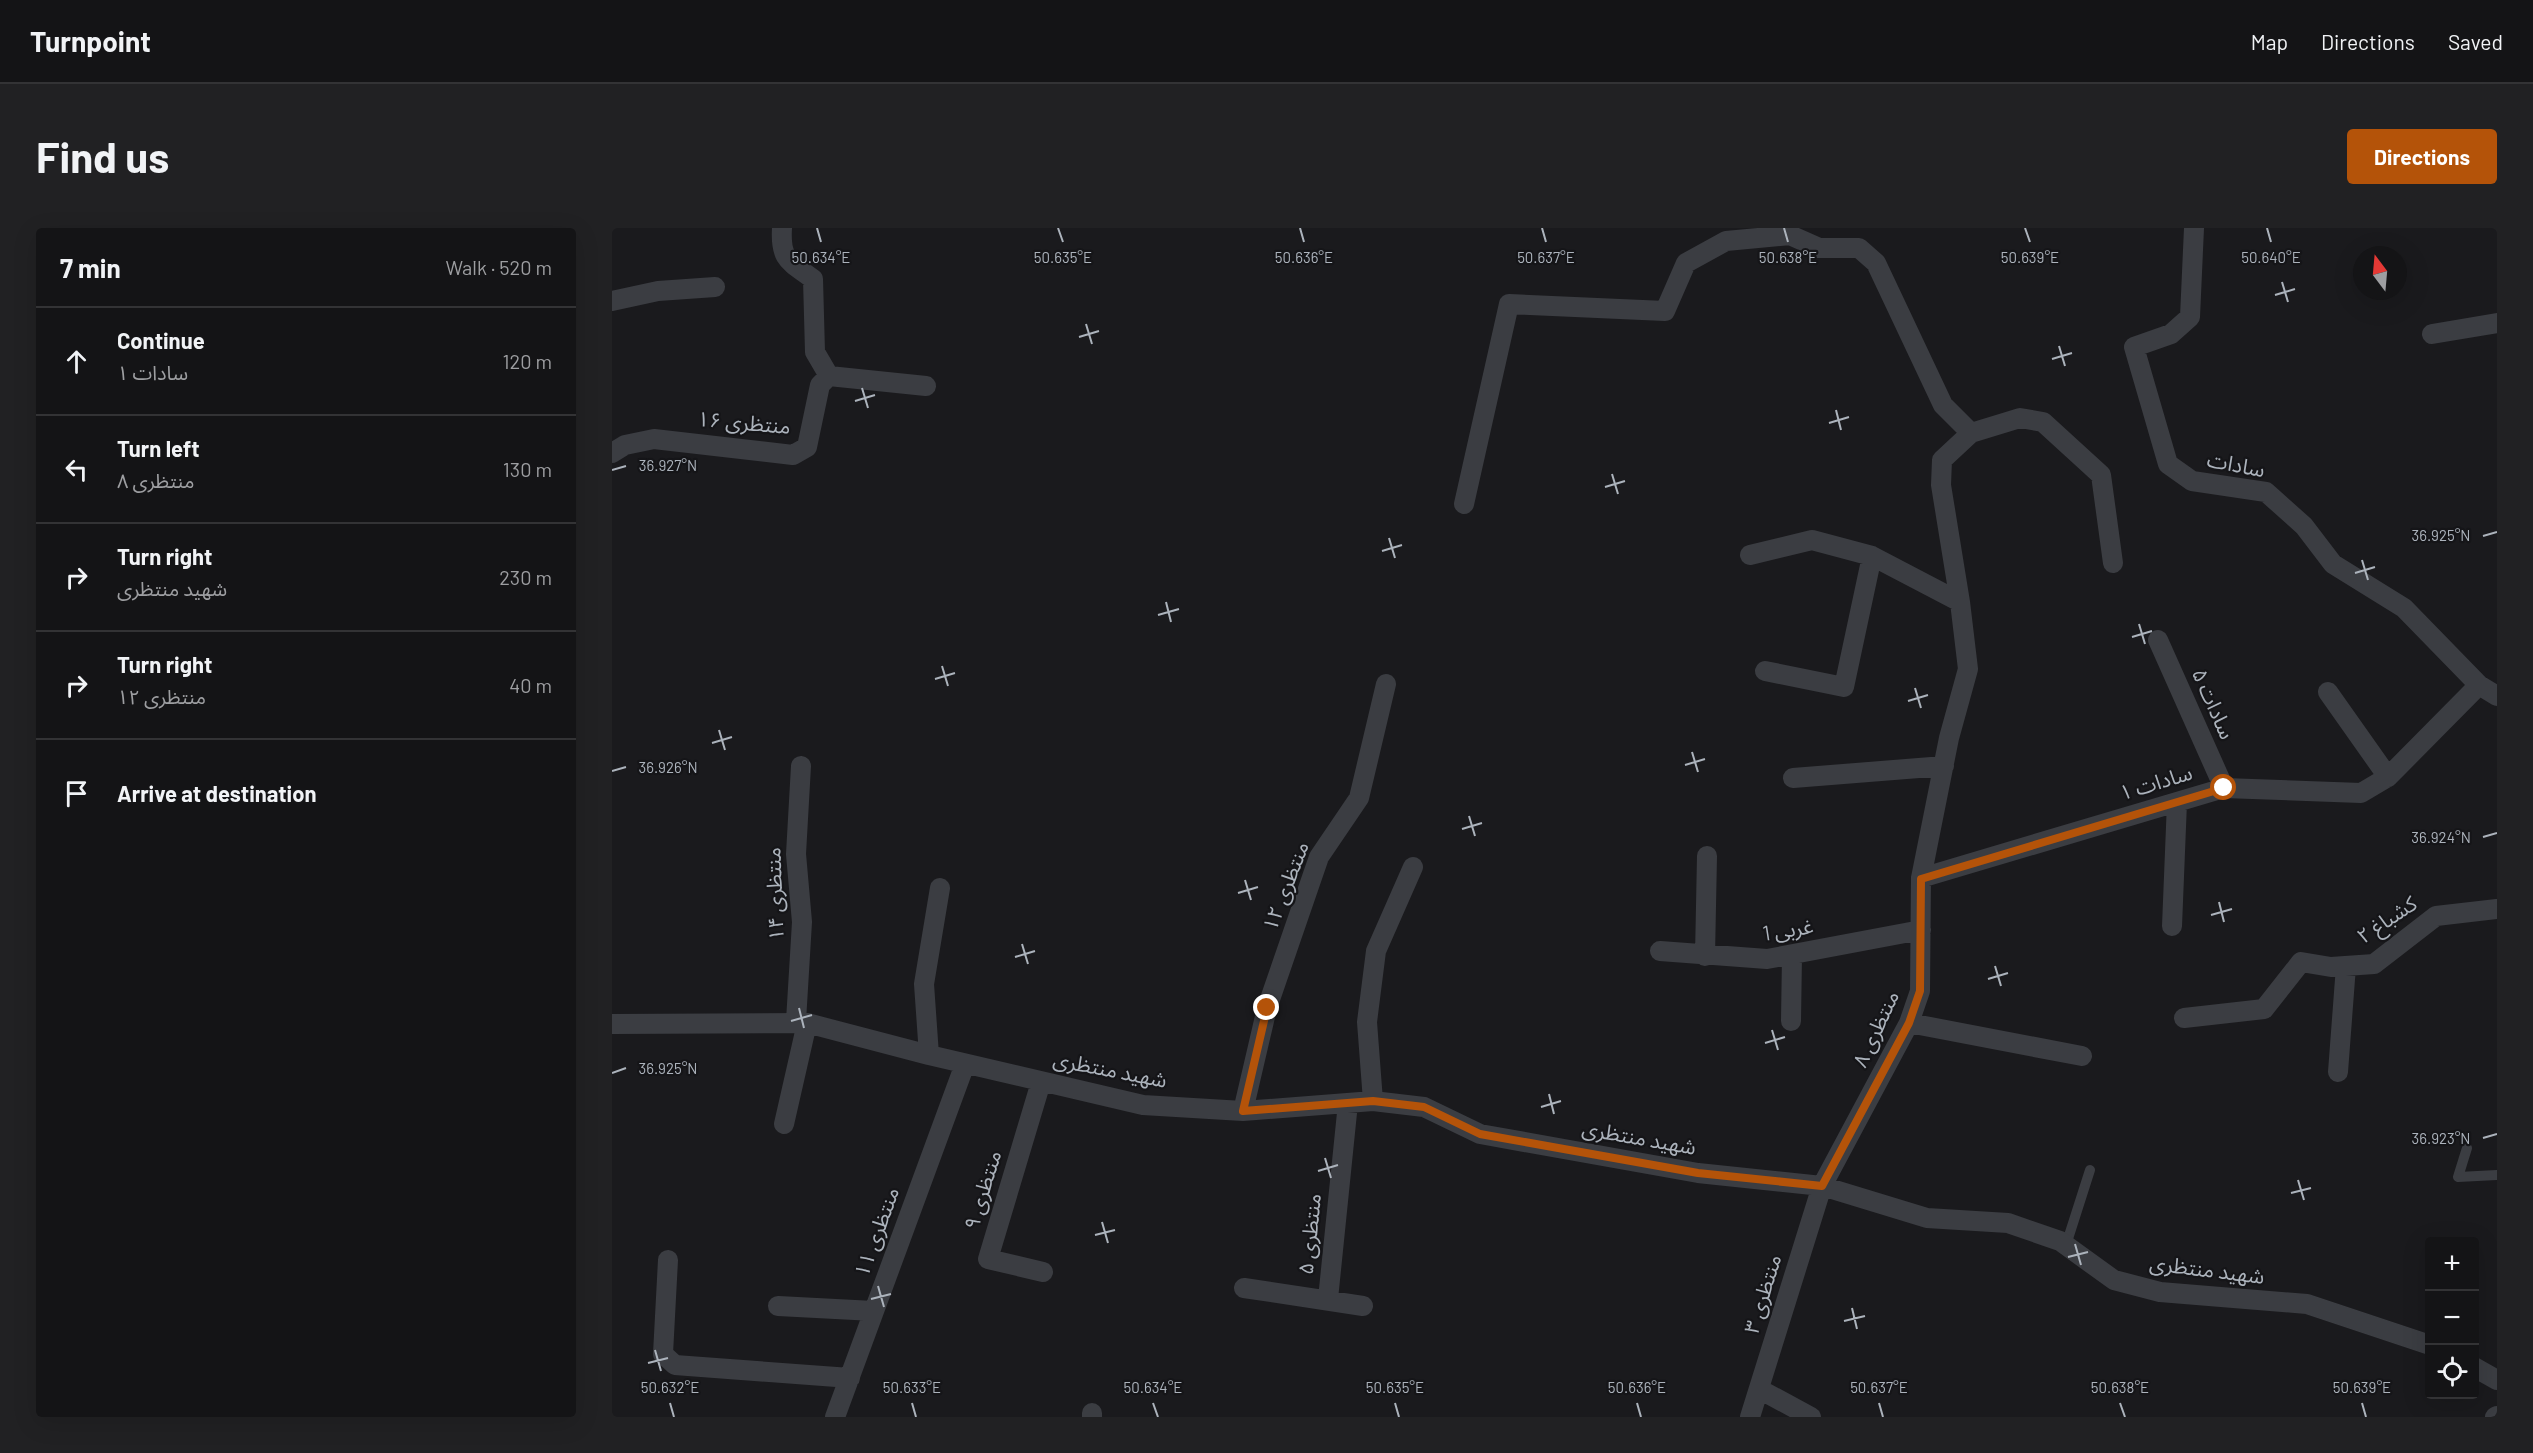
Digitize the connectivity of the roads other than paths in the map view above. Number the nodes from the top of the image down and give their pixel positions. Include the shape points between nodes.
1 (782, 228) edge
2 (2194, 228) edge
3 (1804, 235) edge
4 (715, 287) dead end
5 (612, 301) edge
6 (2497, 323) edge
7 (2432, 334) dead end
8 (829, 376) junction
9 (926, 386) dead end
10 (1971, 433) junction
11 (612, 453) edge
12 (1464, 504) dead end
13 (1750, 555) dead end
14 (1872, 556) junction
15 (2113, 563) dead end
16 (1960, 602) junction
17 (2158, 640) dead end
18 (1765, 671) dead end
19 (1386, 684) dead end
20 (2479, 685) junction
21 (2328, 692) dead end
22 (2497, 696) edge
23 (801, 766) dead end
24 (1944, 766) junction
25 (2388, 777) junction
26 (1793, 778) dead end
27 (2224, 788) junction
28 (2177, 802) junction
29 (1707, 856) dead end
30 (1413, 867) dead end
31 (1921, 879) junction
32 (940, 888) dead end
33 (2497, 909) edge
34 (2172, 926) dead end
35 (1921, 930) junction
36 (1660, 951) dead end
37 (1792, 955) junction
38 (1705, 956) junction
39 (2346, 966) junction
40 (2184, 1018) dead end
41 (1791, 1021) dead end
42 (802, 1022) junction
43 (1909, 1023) junction
44 (612, 1024) edge
45 (929, 1055) junction
46 (2082, 1056) dead end
47 (965, 1064) junction
48 (2338, 1072) dead end
49 (1041, 1082) junction
50 (1373, 1101) junction
51 (1348, 1103) junction
52 (1243, 1111) junction
53 (784, 1124) dead end
54 (2467, 1148) dead end
55 (2090, 1170) dead end
56 (2497, 1175) edge
57 (1822, 1186) junction
58 (2066, 1245) junction
59 (668, 1260) dead end
60 (1043, 1272) dead end
61 (1244, 1288) dead end
62 (1328, 1299) junction
63 (778, 1306) dead end
64 (1363, 1306) dead end
65 (874, 1311) junction
66 (2425, 1343) edge
67 (2479, 1369) edge
68 (850, 1378) junction
69 (2497, 1380) edge
70 (1759, 1389) junction
71 (835, 1417) edge
72 (1750, 1417) edge
73 (1811, 1417) edge

1 - 8 street via 781,247 789,261 813,279 815,352
2 - 20 street, سادات via 2190,317 2171,334 2134,347 2168,464 2192,481 2266,492 2304,526 2333,564 2404,608
3 - 10 street via 1820,248 1858,248 1876,263 1943,405
3 - 12 street via 1726,241 1686,262 1665,311 1509,304
4 - 5 street via 658,291
6 - 7 street
8 - 9 street
8 - 11 street, منتظری ۱۶ via 820,385 807,447 793,455 654,439 625,445
10 - 15 street via 2020,418 2043,422 2101,475
10 - 16 street, منتظری ۸ via 1942,460 1941,485
13 - 14 street via 1812,540
14 - 16 street
14 - 18 street via 1844,687
16 - 24 street, منتظری ۸ via 1968,669
17 - 27 street, سادات ۵
19 - 52 street, منتظری ۱۲ via 1359,798 1319,856 1267,1008
20 - 22 street, سادات
20 - 25 street, سادات ۱
21 - 25 street
23 - 42 street, منتظری ۱۴ via 796,854 802,922
24 - 26 street
24 - 31 street, منتظری ۸
25 - 27 street, سادات ۱ via 2361,793
27 - 28 street, سادات ۱
28 - 31 street, سادات ۱
28 - 34 street
29 - 38 street
30 - 50 street via 1376,951 1367,1022
31 - 35 street, منتظری ۸
32 - 45 street via 924,984
33 - 39 street, کشباغ ۲ via 2436,916 2374,964
35 - 37 street, غربی 1
35 - 43 street, منتظری ۸ via 1920,991
36 - 38 street, غربی 1
37 - 38 street, غربی 1 via 1767,959
37 - 41 street
39 - 40 street, کشباغ ۲ via 2301,962 2264,1010
39 - 48 street
42 - 44 street, شهید منتظری
42 - 45 street, شهید منتظری
42 - 53 street, منتظری ۱۴
43 - 46 street
43 - 57 street, منتظری ۸
45 - 47 street, شهید منتظری
47 - 49 street, شهید منتظری
47 - 65 street, منتظری ۱۱
49 - 52 street, شهید منتظری via 1143,1105
49 - 60 street, منتظری ۹ via 988,1259
50 - 51 street, شهید منتظری
50 - 57 street, شهید منتظری via 1424,1107 1480,1134 1698,1173
51 - 52 street, شهید منتظری
51 - 62 street, منتظری ۵
54 - 56 lane via 2458,1177
55 - 58 lane
57 - 58 street, شهید منتظری via 1927,1218 2008,1223
57 - 70 street, منتظری ۳
58 - 66 street, شهید منتظری via 2114,1280 2160,1292 2307,1304
59 - 68 street via 663,1354 675,1365
61 - 62 street
62 - 64 street
63 - 65 street
65 - 68 street, منتظری ۱۱
67 - 69 street
68 - 71 street, منتظری ۱۱
70 - 72 street, منتظری ۳
70 - 73 street

